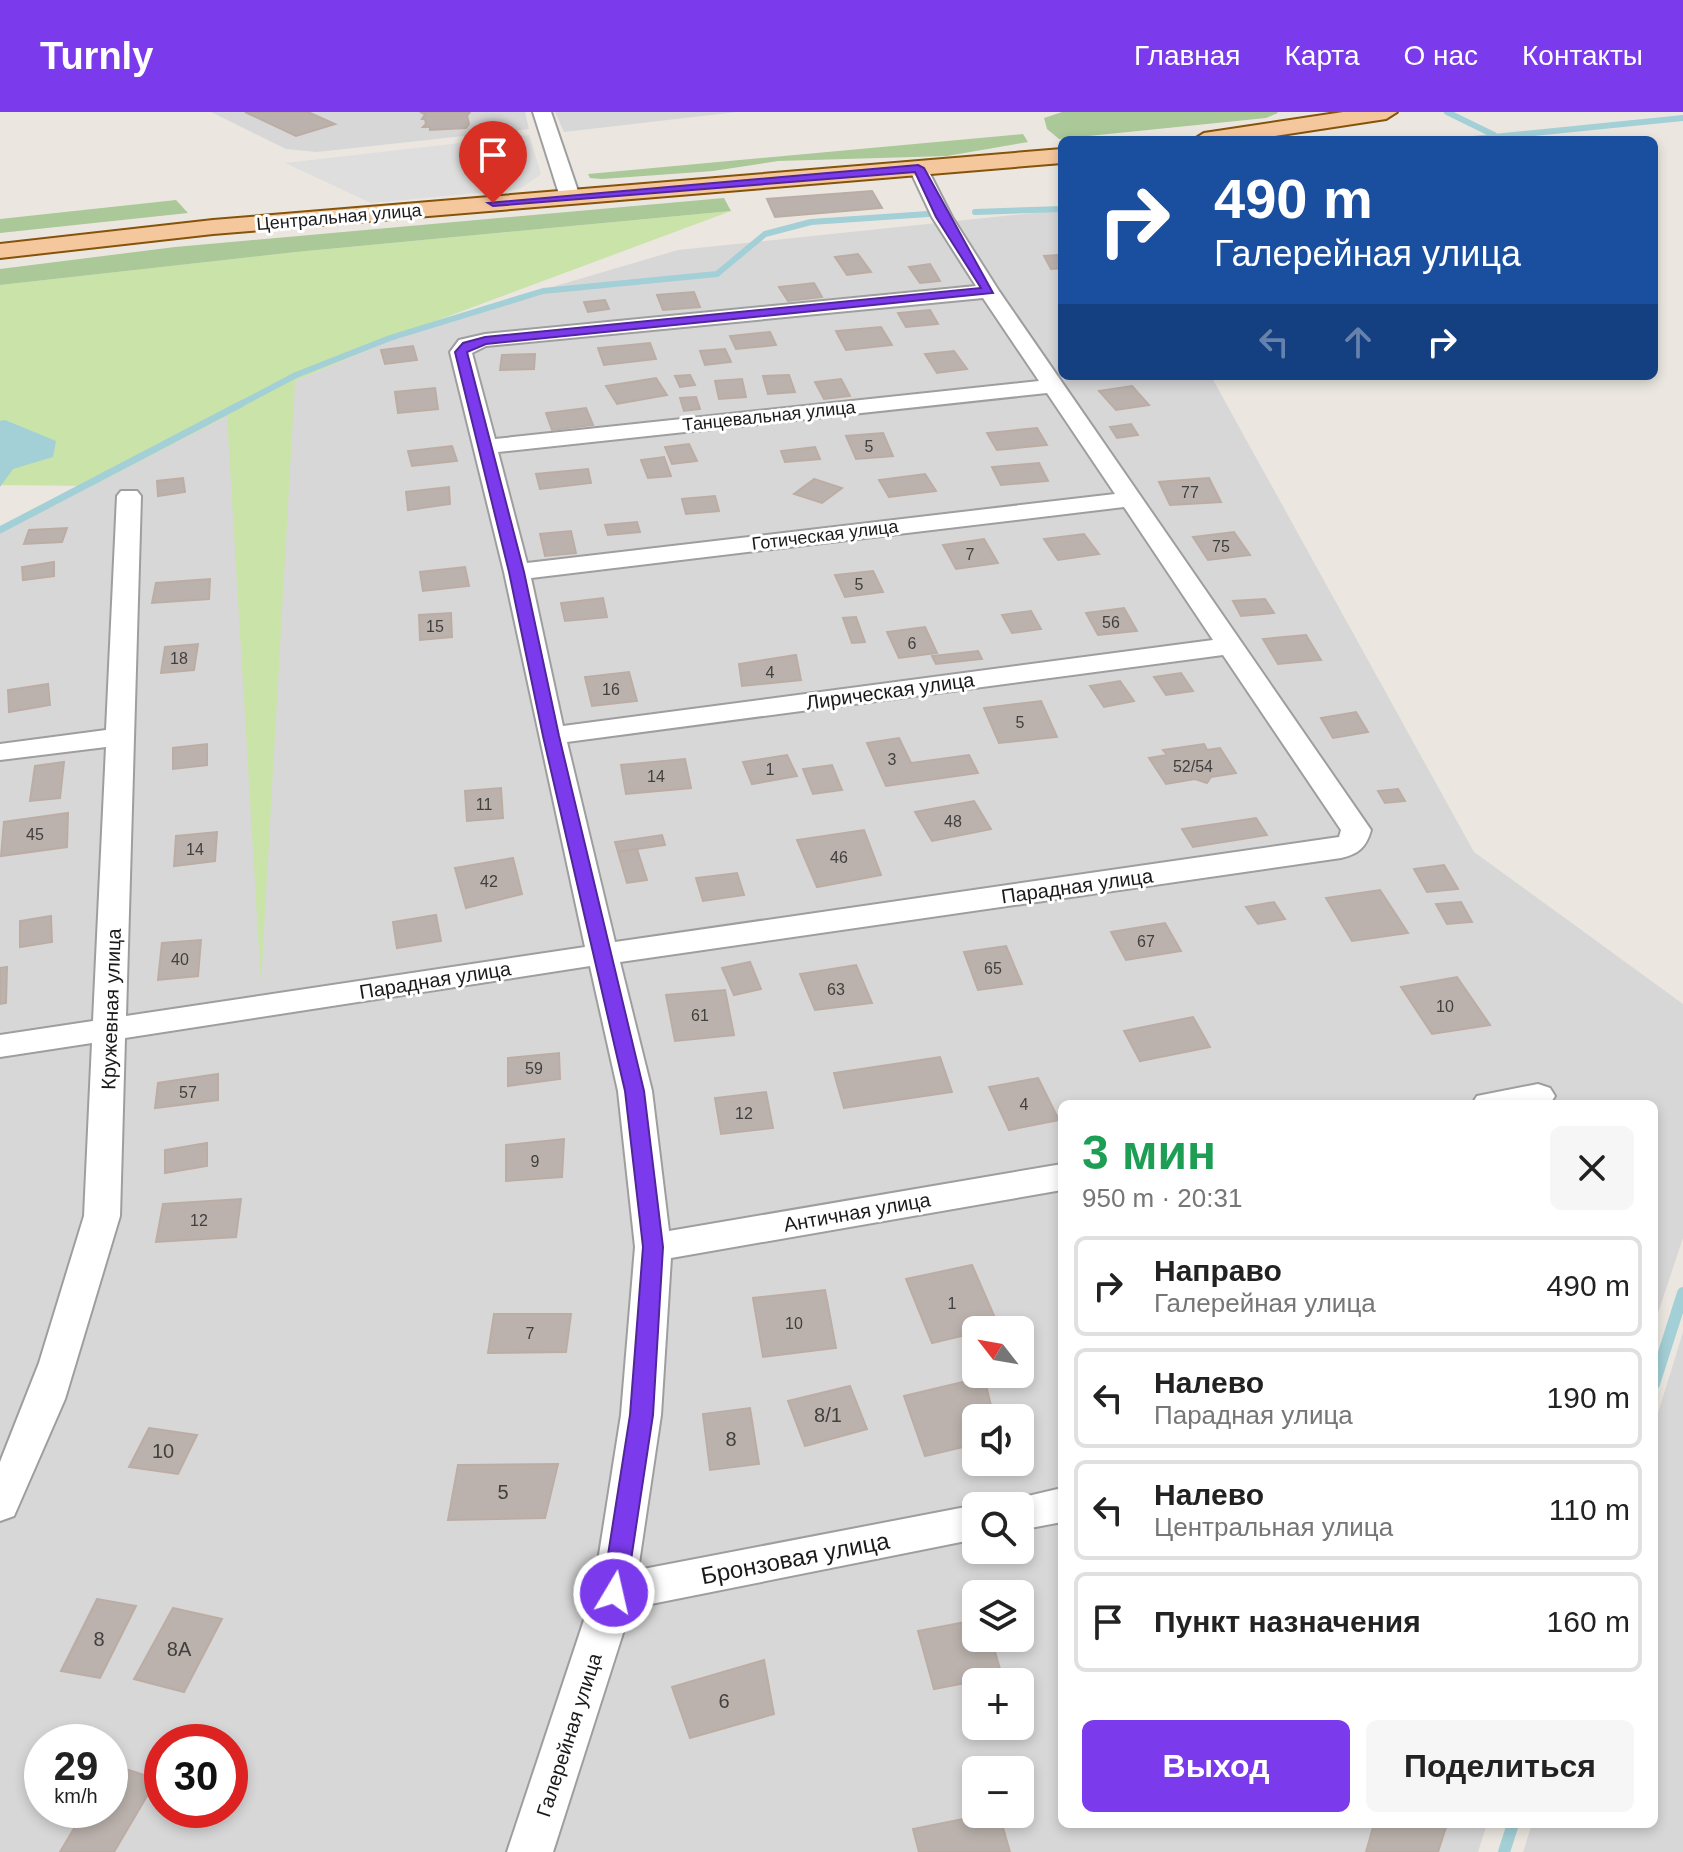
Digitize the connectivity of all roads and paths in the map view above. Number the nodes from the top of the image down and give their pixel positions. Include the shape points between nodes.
1 (542, 112) edge
2 (1386, 112) edge
3 (1320, 116) edge
4 (1223, 136) edge
5 (1058, 156) edge
6 (918, 168) junction
7 (570, 197) junction
8 (0, 251) edge
9 (989, 291) junction
10 (1053, 386) junction
11 (484, 447) junction
12 (129, 496) dead end
13 (1133, 499) junction
14 (517, 572) junction
15 (1228, 646) junction
16 (551, 736) junction
17 (121, 737) junction
18 (0, 752) edge
19 (604, 954) junction
20 (111, 1030) junction
21 (0, 1046) edge
22 (1538, 1096) dead end
23 (1514, 1100) edge
24 (1058, 1178) edge
25 (653, 1247) junction
26 (15, 1448) edge
27 (0, 1504) edge
28 (1058, 1506) edge
29 (1034, 1510) edge
30 (962, 1525) edge
31 (614, 1593) junction
32 (530, 1852) edge

1 - 7 street
2 - 3 main road
3 - 4 main road
5 - 6 main road, Центральная улица
6 - 7 main road, Центральная улица
6 - 9 street, Парадная улица
7 - 8 main road, Центральная улица
9 - 10 street, Парадная улица
9 - 11 street, Галерейная улица via 474,343 461,352
10 - 11 street, Танцевальная улица
10 - 13 street, Парадная улица
11 - 14 street, Галерейная улица
12 - 17 street, Кружевная улица
13 - 14 street, Готическая улица
13 - 15 street, Парадная улица
14 - 16 street, Галерейная улица
15 - 16 street, Лирическая улица
15 - 19 street, Парадная улица via 1356,830 1348,846
16 - 19 street, Галерейная улица
17 - 18 street
17 - 20 street, Кружевная улица
19 - 20 street, Парадная улица
19 - 25 street, Галерейная улица via 635,1091
20 - 21 street, Парадная улица
20 - 26 street, Кружевная улица via 102,1216 78,1305
22 - 23 street
24 - 25 street, Античная улица
25 - 31 street, Галерейная улица via 641,1415
26 - 27 street, Кружевная улица
28 - 29 street
30 - 31 street, Бронзовая улица
31 - 32 street, Галерейная улица

